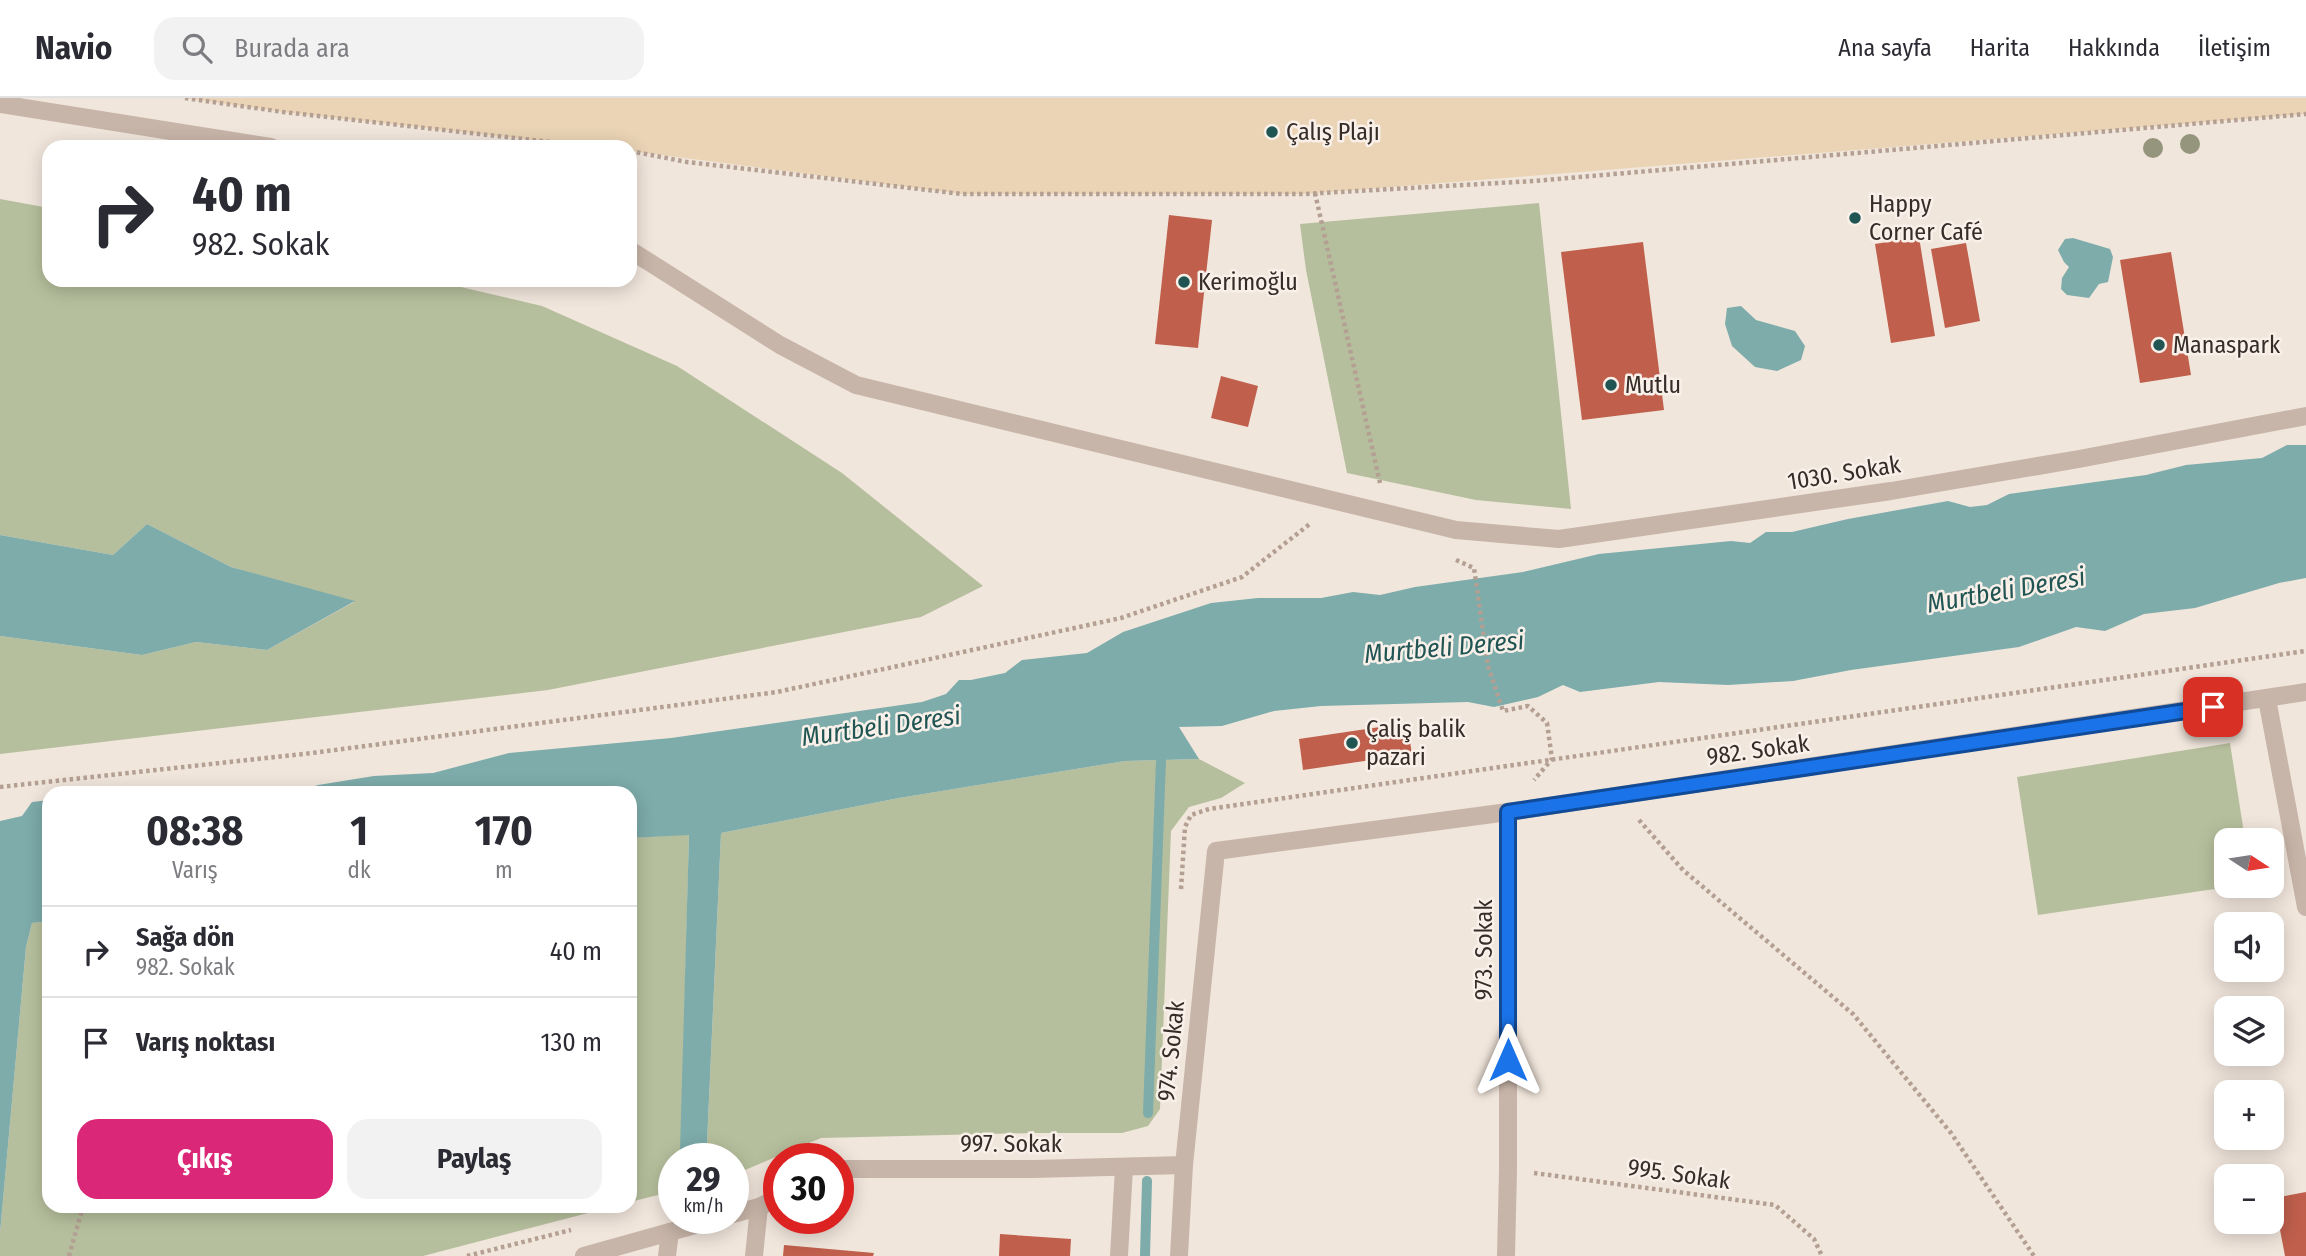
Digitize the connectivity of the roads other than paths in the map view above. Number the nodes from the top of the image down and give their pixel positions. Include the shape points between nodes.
1 (0, 104) edge
2 (227, 140) edge
3 (637, 254) edge
4 (2306, 416) edge
5 (2306, 692) edge
6 (2267, 699) junction
7 (1508, 812) junction
8 (1216, 851) joint
9 (2306, 907) edge
10 (1184, 1165) junction
11 (854, 1168) edge
12 (1124, 1168) junction
13 (763, 1205) edge
14 (758, 1207) junction
15 (749, 1210) edge
16 (663, 1234) edge
17 (670, 1234) edge
18 (584, 1256) edge
19 (667, 1256) edge
20 (754, 1256) edge
21 (1119, 1256) edge
22 (1179, 1256) edge
23 (1506, 1256) edge

1 - 2 street
3 - 4 street, 1030. Sokak via 780,345 856,385 1456,530 1559,539 1891,491
5 - 6 street, 982. Sokak
6 - 7 street, 982. Sokak
6 - 9 street
7 - 8 street, 982. Sokak
7 - 23 street, 973. Sokak
8 - 10 street, 974. Sokak
10 - 12 street, 997. Sokak
10 - 22 street, 974. Sokak
11 - 12 street, 997. Sokak
12 - 21 street
13 - 14 street
14 - 15 street
14 - 20 street
16 - 18 street
17 - 19 street

